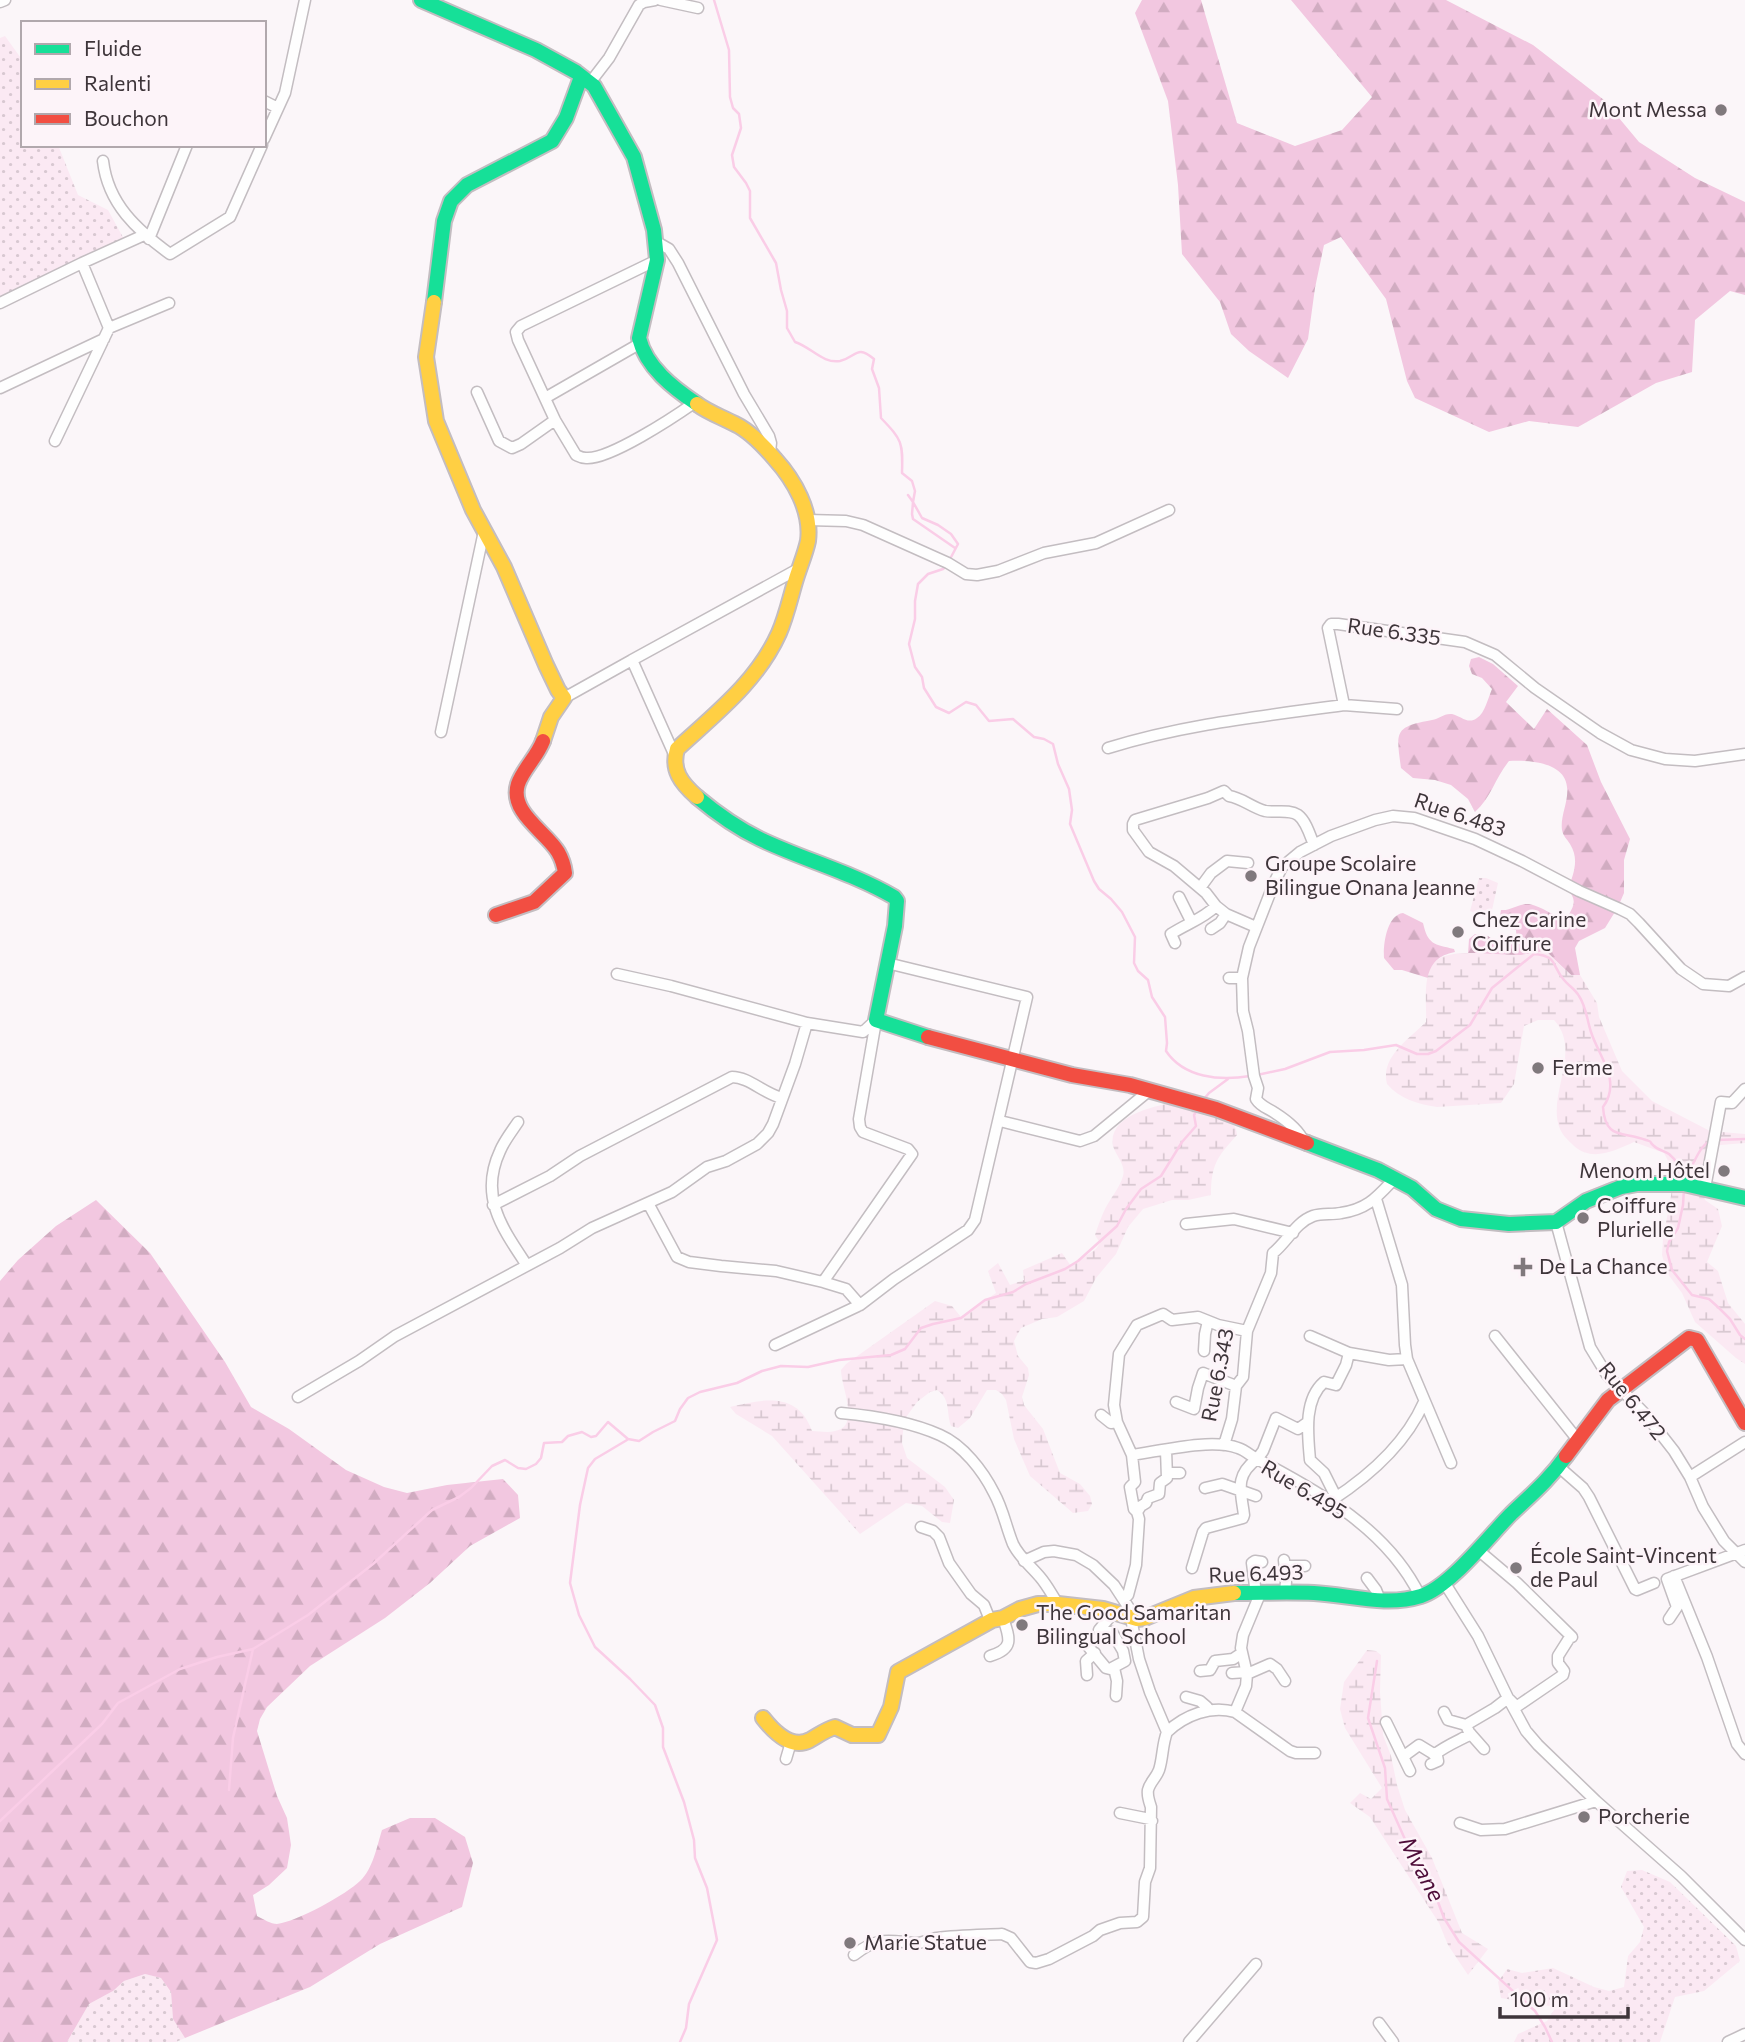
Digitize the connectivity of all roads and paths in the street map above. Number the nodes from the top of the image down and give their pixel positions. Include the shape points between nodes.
1 (305, 0) edge
2 (421, 0) edge
3 (655, 0) edge
4 (661, 0) edge
5 (698, 8) dead end
6 (585, 80) junction
7 (266, 102) edge
8 (278, 108) junction
9 (266, 135) edge
10 (186, 147) edge
11 (261, 147) edge
12 (103, 161) dead end
13 (146, 237) junction
14 (655, 241) junction
15 (657, 260) junction
16 (82, 263) junction
17 (0, 303) edge
18 (169, 303) dead end
19 (107, 333) junction
20 (639, 344) junction
21 (0, 388) edge
22 (477, 393) dead end
23 (545, 398) junction
24 (694, 402) junction
25 (555, 420) junction
26 (55, 441) dead end
27 (770, 452) junction
28 (1169, 510) dead end
29 (808, 520) junction
30 (484, 531) junction
31 (800, 568) junction
32 (632, 660) junction
33 (564, 698) junction
34 (1344, 705) junction
35 (1397, 709) dead end
36 (442, 732) dead end
37 (1108, 748) dead end
38 (674, 754) junction
39 (1745, 754) edge
40 (1314, 845) junction
41 (1248, 863) dead end
42 (1200, 888) junction
43 (1179, 897) dead end
44 (1216, 906) junction
45 (1226, 914) junction
46 (496, 915) dead end
47 (1191, 921) junction
48 (1256, 927) junction
49 (1211, 929) dead end
50 (1175, 943) dead end
51 (887, 963) junction
52 (617, 974) dead end
53 (1745, 976) edge
54 (1229, 978) dead end
55 (1242, 978) junction
56 (876, 1020) junction
57 (807, 1023) junction
58 (1012, 1058) junction
59 (1745, 1089) edge
60 (1150, 1090) junction
61 (782, 1098) junction
62 (1000, 1121) junction
63 (518, 1122) dead end
64 (1304, 1142) junction
65 (1395, 1178) junction
66 (1705, 1188) junction
67 (1745, 1198) edge
68 (1376, 1199) junction
69 (648, 1203) junction
70 (493, 1205) junction
71 (1556, 1222) junction
72 (1186, 1224) dead end
73 (1293, 1233) junction
74 (526, 1264) junction
75 (823, 1282) junction
76 (860, 1305) junction
77 (1208, 1321) junction
78 (1247, 1331) junction
79 (1310, 1336) dead end
80 (1495, 1336) dead end
81 (775, 1345) dead end
82 (1204, 1351) dead end
83 (1349, 1353) junction
84 (1407, 1360) junction
85 (1236, 1386) junction
86 (1621, 1390) junction
87 (298, 1397) dead end
88 (1176, 1402) dead end
89 (1424, 1402) junction
90 (841, 1413) dead end
91 (1101, 1415) dead end
92 (1117, 1422) junction
93 (1308, 1422) junction
94 (1745, 1423) edge
95 (1577, 1439) junction
96 (1745, 1442) edge
97 (1224, 1445) junction
98 (1166, 1450) junction
99 (1132, 1455) junction
100 (1258, 1459) junction
101 (1451, 1463) dead end
102 (1559, 1466) junction
103 (1168, 1473) junction
104 (1180, 1473) dead end
105 (1690, 1476) junction
106 (1205, 1488) dead end
107 (1239, 1490) junction
108 (1256, 1496) dead end
109 (1331, 1500) junction
110 (1137, 1511) junction
111 (921, 1527) dead end
112 (1478, 1550) junction
113 (1740, 1552) edge
114 (1024, 1561) junction
115 (1262, 1562) dead end
116 (1745, 1562) edge
117 (1305, 1566) dead end
118 (1192, 1568) dead end
119 (1367, 1578) dead end
120 (1671, 1578) junction
121 (1643, 1579) dead end
122 (1444, 1582) junction
123 (1654, 1583) junction
124 (1285, 1592) junction
125 (1258, 1594) junction
126 (1420, 1596) junction
127 (1124, 1599) junction
128 (1380, 1600) junction
129 (1058, 1604) junction
130 (1115, 1611) junction
131 (1132, 1618) junction
132 (998, 1619) junction
133 (1669, 1619) dead end
134 (1082, 1639) dead end
135 (1095, 1653) junction
136 (1241, 1653) junction
137 (990, 1656) dead end
138 (1114, 1668) junction
139 (1200, 1671) dead end
140 (1232, 1673) dead end
141 (1247, 1673) junction
142 (1087, 1675) dead end
143 (1285, 1681) dead end
144 (1116, 1696) dead end
145 (1186, 1697) dead end
146 (1508, 1698) junction
147 (1207, 1710) junction
148 (1235, 1712) junction
149 (1444, 1712) dead end
150 (763, 1718) dead end
151 (1386, 1722) dead end
152 (1468, 1730) junction
153 (1167, 1732) junction
154 (791, 1742) junction
155 (1484, 1749) dead end
156 (1315, 1752) dead end
157 (1745, 1754) edge
158 (1404, 1756) junction
159 (786, 1759) dead end
160 (1410, 1771) dead end
161 (1595, 1801) junction
162 (1120, 1812) dead end
163 (1154, 1822) junction
164 (1460, 1823) dead end
165 (1745, 1940) edge
166 (854, 1955) dead end
167 (1256, 1964) dead end
168 (1380, 2023) dead end
169 (1745, 2034) edge
170 (1189, 2042) edge
171 (1393, 2042) edge
172 (1728, 2042) edge

1 - 8 street
2 - 6 street via 536,50
3 - 6 street via 639,5 609,58
4 - 5 street
6 - 14 street via 594,86 634,157
6 - 30 street via 552,141 457,191 447,206 426,356 436,421
7 - 8 street
8 - 9 street
10 - 13 street
11 - 13 street via 230,217 170,254
12 - 13 street via 107,184
13 - 16 street
14 - 15 street
14 - 27 street via 669,249 678,264 769,436
15 - 20 street
15 - 23 street via 516,332
16 - 17 street
16 - 19 street
18 - 19 street
19 - 21 street
19 - 26 street
20 - 23 street
20 - 24 street via 659,371
22 - 25 street via 499,440 512,448
23 - 25 street
24 - 25 street via 657,428 589,459 576,455
24 - 27 street via 742,428
27 - 29 street via 789,477
28 - 29 street via 1096,543 1044,553 977,575 863,525
29 - 31 street via 808,545
30 - 33 street
30 - 36 street
31 - 32 street
31 - 38 street via 778,634 755,673
32 - 33 street
32 - 38 street
33 - 46 street via 553,709 538,754 517,788 525,815 566,865 565,873 534,902
34 - 35 street
34 - 37 street via 1198,725
34 - 39 street, Rue 6.335 via 1328,628 1331,624 1483,648 1600,733 1631,750 1695,761
38 - 51 street via 680,779 689,789 753,836 857,876 894,897 897,912
40 - 42 street via 1294,812 1266,811 1224,791 1135,820 1133,830 1149,852
40 - 48 street, Rue 6.483 via 1282,867
40 - 53 street, Rue 6.483 via 1375,820 1414,818 1485,843 1630,914 1681,969 1703,984 1730,986
41 - 42 street via 1227,861
42 - 44 street
43 - 47 street
44 - 45 street
44 - 47 street
45 - 48 street
45 - 49 street
47 - 50 street via 1171,934
48 - 55 street, Rue 6.483
51 - 56 street
51 - 58 street via 1025,995 1028,1000
52 - 57 street
54 - 55 street
55 - 64 street, Rue 6.483 via 1256,1099 1300,1133
56 - 57 street via 863,1032
56 - 58 street
56 - 75 street via 860,1127 912,1154
57 - 61 street
58 - 60 street
58 - 62 street
59 - 66 street via 1732,1102 1721,1102
60 - 62 street via 1094,1136 1080,1141
60 - 64 street
61 - 69 street via 773,1124 757,1144
61 - 70 street via 732,1076
62 - 76 street via 975,1220 968,1230
63 - 70 street via 499,1151 492,1180
64 - 65 street, Rue 6.483
65 - 68 street, Rue 6.343
65 - 71 street via 1436,1209 1461,1219 1508,1224
66 - 67 street
66 - 71 street via 1684,1184 1620,1187 1586,1201
68 - 73 street, Rue 6.343 via 1353,1210 1314,1216
68 - 84 street via 1402,1284
69 - 74 street
69 - 75 street via 677,1257
70 - 74 street
71 - 86 street, Rue 6.472 via 1590,1347
72 - 73 street via 1234,1219
73 - 78 street, Rue 6.343 via 1273,1253 1271,1273
74 - 87 street via 395,1336
75 - 76 street via 846,1289
76 - 81 street
77 - 78 street
77 - 82 street
77 - 92 street via 1193,1316 1172,1320 1163,1314 1137,1325 1119,1354
78 - 85 street, Rue 6.343 via 1243,1377
79 - 83 street
80 - 95 street
83 - 84 street
83 - 93 street via 1336,1385 1324,1382 1316,1389
84 - 89 street
85 - 88 street via 1203,1373 1194,1409
85 - 97 street, Rue 6.343
86 - 94 street, Rue 6.493 via 1689,1338 1697,1339
86 - 95 street, Rue 6.493 via 1608,1399
86 - 105 street, Rue 6.472
89 - 101 street
89 - 109 street via 1416,1421 1387,1454 1356,1484
90 - 114 street via 879,1416 918,1427 942,1435 961,1449 995,1494 1013,1545
91 - 92 street
92 - 99 street
93 - 100 street via 1298,1429 1276,1418
93 - 109 street via 1310,1460 1325,1474 1334,1493
95 - 102 street, Rue 6.493
96 - 105 street
97 - 98 street
97 - 100 street
98 - 99 street
98 - 103 street
99 - 110 street via 1135,1482 1130,1487 1131,1499
100 - 107 street, Rue 6.495 via 1249,1465
100 - 109 street, Rue 6.495
102 - 112 street, Rue 6.493
102 - 123 street via 1589,1497 1635,1589
103 - 104 street
103 - 110 street via 1159,1494 1148,1498
105 - 113 street, Rue 6.472 via 1724,1541
106 - 107 street via 1222,1484
107 - 108 street
107 - 118 street, Rue 6.495 via 1244,1515 1206,1528
109 - 126 street, Rue 6.495 via 1393,1553
110 - 127 street via 1136,1565
111 - 132 street via 939,1537 949,1563 971,1594
112 - 122 street, Rue 6.493
112 - 146 street via 1572,1637 1558,1657 1563,1675 1519,1705
113 - 116 street, Rue 6.472
113 - 120 street
114 - 127 street via 1044,1552 1076,1555 1100,1570
114 - 129 street
115 - 125 street via 1252,1563
117 - 124 street via 1284,1563
119 - 128 street
120 - 123 street
120 - 133 street via 1677,1607
120 - 157 street
121 - 123 street
122 - 126 street, Rue 6.493
122 - 146 street via 1478,1636
124 - 125 street, Rue 6.493
124 - 128 street, Rue 6.493
125 - 131 street, Rue 6.493 via 1194,1598 1145,1618
125 - 136 street
126 - 128 street, Rue 6.493
127 - 131 street
129 - 130 street
129 - 132 street via 1038,1604
130 - 131 street
130 - 138 street via 1099,1630 1112,1632 1123,1651 1125,1661
131 - 153 street via 1139,1659
132 - 137 street via 1008,1633 1007,1649
132 - 154 street via 898,1672 891,1707 878,1735 852,1735 835,1727 803,1743
134 - 135 street
135 - 138 street via 1106,1668
135 - 142 street via 1086,1661
136 - 139 street
136 - 141 street
138 - 144 street
140 - 141 street
141 - 143 street via 1270,1664
141 - 148 street via 1244,1695
145 - 147 street via 1200,1701
146 - 152 street
146 - 161 street via 1536,1748
147 - 148 street
147 - 153 street
148 - 156 street via 1290,1751
149 - 152 street via 1448,1720
150 - 154 street
151 - 158 street
152 - 155 street
152 - 158 street via 1432,1759 1419,1745
153 - 163 street via 1160,1768 1148,1791
154 - 159 street
158 - 160 street
161 - 164 street via 1505,1829 1480,1830
161 - 165 street
162 - 163 street
163 - 166 street via 1143,1917 1138,1922 1100,1930 1036,1963 1002,1934 918,1943 874,1942
167 - 170 street
168 - 171 street
169 - 172 street

